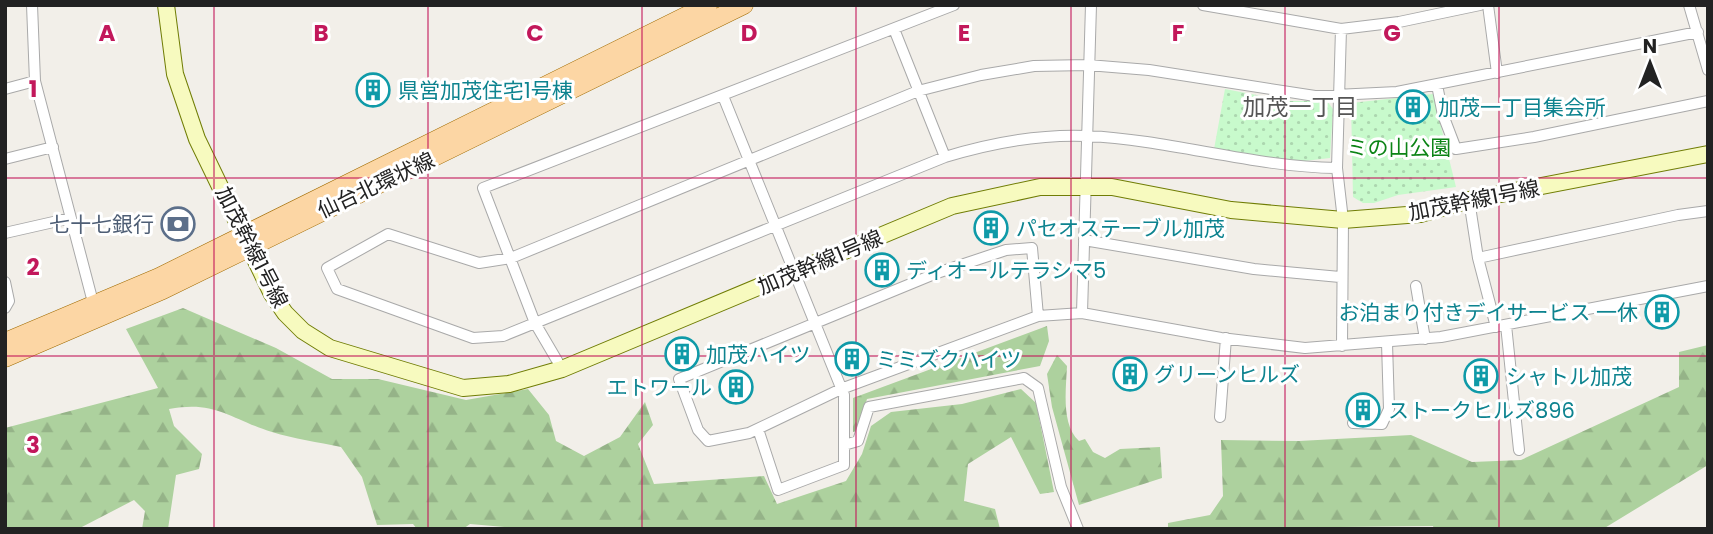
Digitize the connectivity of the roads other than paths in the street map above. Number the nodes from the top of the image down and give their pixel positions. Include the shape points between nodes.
1 (32, 5) edge
2 (166, 5) edge
3 (708, 5) edge
4 (744, 5) edge
5 (954, 5) edge
6 (1091, 5) edge
7 (1203, 5) edge
8 (1480, 5) edge
9 (1488, 5) edge
10 (1689, 5) edge
11 (894, 29) junction
12 (1341, 29) junction
13 (1698, 32) junction
14 (1088, 65) junction
15 (1708, 70) edge
16 (1497, 73) junction
17 (35, 81) junction
18 (1437, 85) junction
19 (5, 89) edge
20 (918, 91) junction
21 (723, 96) junction
22 (1340, 97) junction
23 (1708, 101) edge
24 (1087, 136) junction
25 (53, 148) junction
26 (1708, 154) edge
27 (945, 157) junction
28 (749, 158) junction
29 (5, 159) edge
30 (1337, 168) junction
31 (1087, 185) junction
32 (1469, 200) junction
33 (1708, 211) edge
34 (71, 218) junction
35 (1343, 220) junction
36 (778, 225) junction
37 (5, 233) edge
38 (245, 240) junction
39 (1084, 240) junction
40 (511, 258) junction
41 (1478, 258) junction
42 (797, 273) junction
43 (1340, 277) junction
44 (5, 282) edge
45 (1416, 286) dead end
46 (1708, 286) edge
47 (5, 309) edge
48 (96, 313) junction
49 (1082, 313) junction
50 (1038, 316) junction
51 (536, 323) junction
52 (817, 325) junction
53 (1501, 326) junction
54 (1226, 338) junction
55 (1425, 339) junction
56 (5, 342) edge
57 (1387, 343) junction
58 (1342, 346) junction
59 (5, 358) edge
60 (562, 369) junction
61 (841, 389) junction
62 (1220, 416) dead end
63 (1353, 423) dead end
64 (758, 429) junction
65 (844, 445) junction
66 (1519, 450) dead end
67 (1078, 529) edge

1 - 17 street
2 - 38 street, 加茂幹線1号線 via 173,63 188,113
3 - 38 main road, 仙台北環状線
4 - 38 main road, 仙台北環状線
5 - 11 street
6 - 14 street
7 - 12 street
8 - 12 street
9 - 16 street
10 - 13 street
11 - 20 street
11 - 21 street
12 - 22 street
13 - 15 street
13 - 16 street
14 - 20 street via 1034,66
14 - 22 street
14 - 24 street
16 - 18 street
17 - 19 street
17 - 25 street
18 - 22 street
18 - 23 street via 1456,149
20 - 27 street
20 - 28 street
21 - 28 street
21 - 40 street via 483,188
22 - 30 street
24 - 27 street via 988,144
24 - 30 street via 1290,168
24 - 31 street
25 - 29 street
25 - 34 street
26 - 32 street, 加茂幹線1号線
27 - 36 street
28 - 36 street
28 - 40 street
30 - 35 street
31 - 35 street, 加茂幹線1号線 via 1231,210
31 - 39 street
31 - 42 street, 加茂幹線1号線 via 1040,187 952,206
32 - 35 street, 加茂幹線1号線 via 1420,214
32 - 41 street
33 - 41 street
34 - 37 street
34 - 48 street
35 - 43 street
36 - 42 street
36 - 51 street
38 - 48 main road, 仙台北環状線
38 - 60 street, 加茂幹線1号線 via 285,313 330,348 463,388 509,384
39 - 43 street via 1254,269
39 - 49 street
40 - 51 street
40 - 51 street via 479,263 388,234 327,268 337,289 473,338 503,336
41 - 53 street
42 - 52 street
42 - 60 street, 加茂幹線1号線
43 - 58 street
44 - 47 street via 9,301
45 - 55 street
46 - 53 street
48 - 56 main road, 仙台北環状線
48 - 59 main road, 仙台北環状線
49 - 50 street
49 - 54 street
50 - 52 street via 1032,248 972,260
50 - 61 street
51 - 60 street
52 - 61 street
52 - 64 street via 679,379 698,430 708,440
53 - 55 street
53 - 66 street
54 - 58 street via 1306,348
54 - 62 street
55 - 57 street
57 - 58 street
57 - 63 street via 1389,409 1382,424
61 - 64 street
61 - 65 street
64 - 65 street via 778,490 844,464
65 - 67 street via 858,441 869,407 1024,378 1038,388 1061,487

